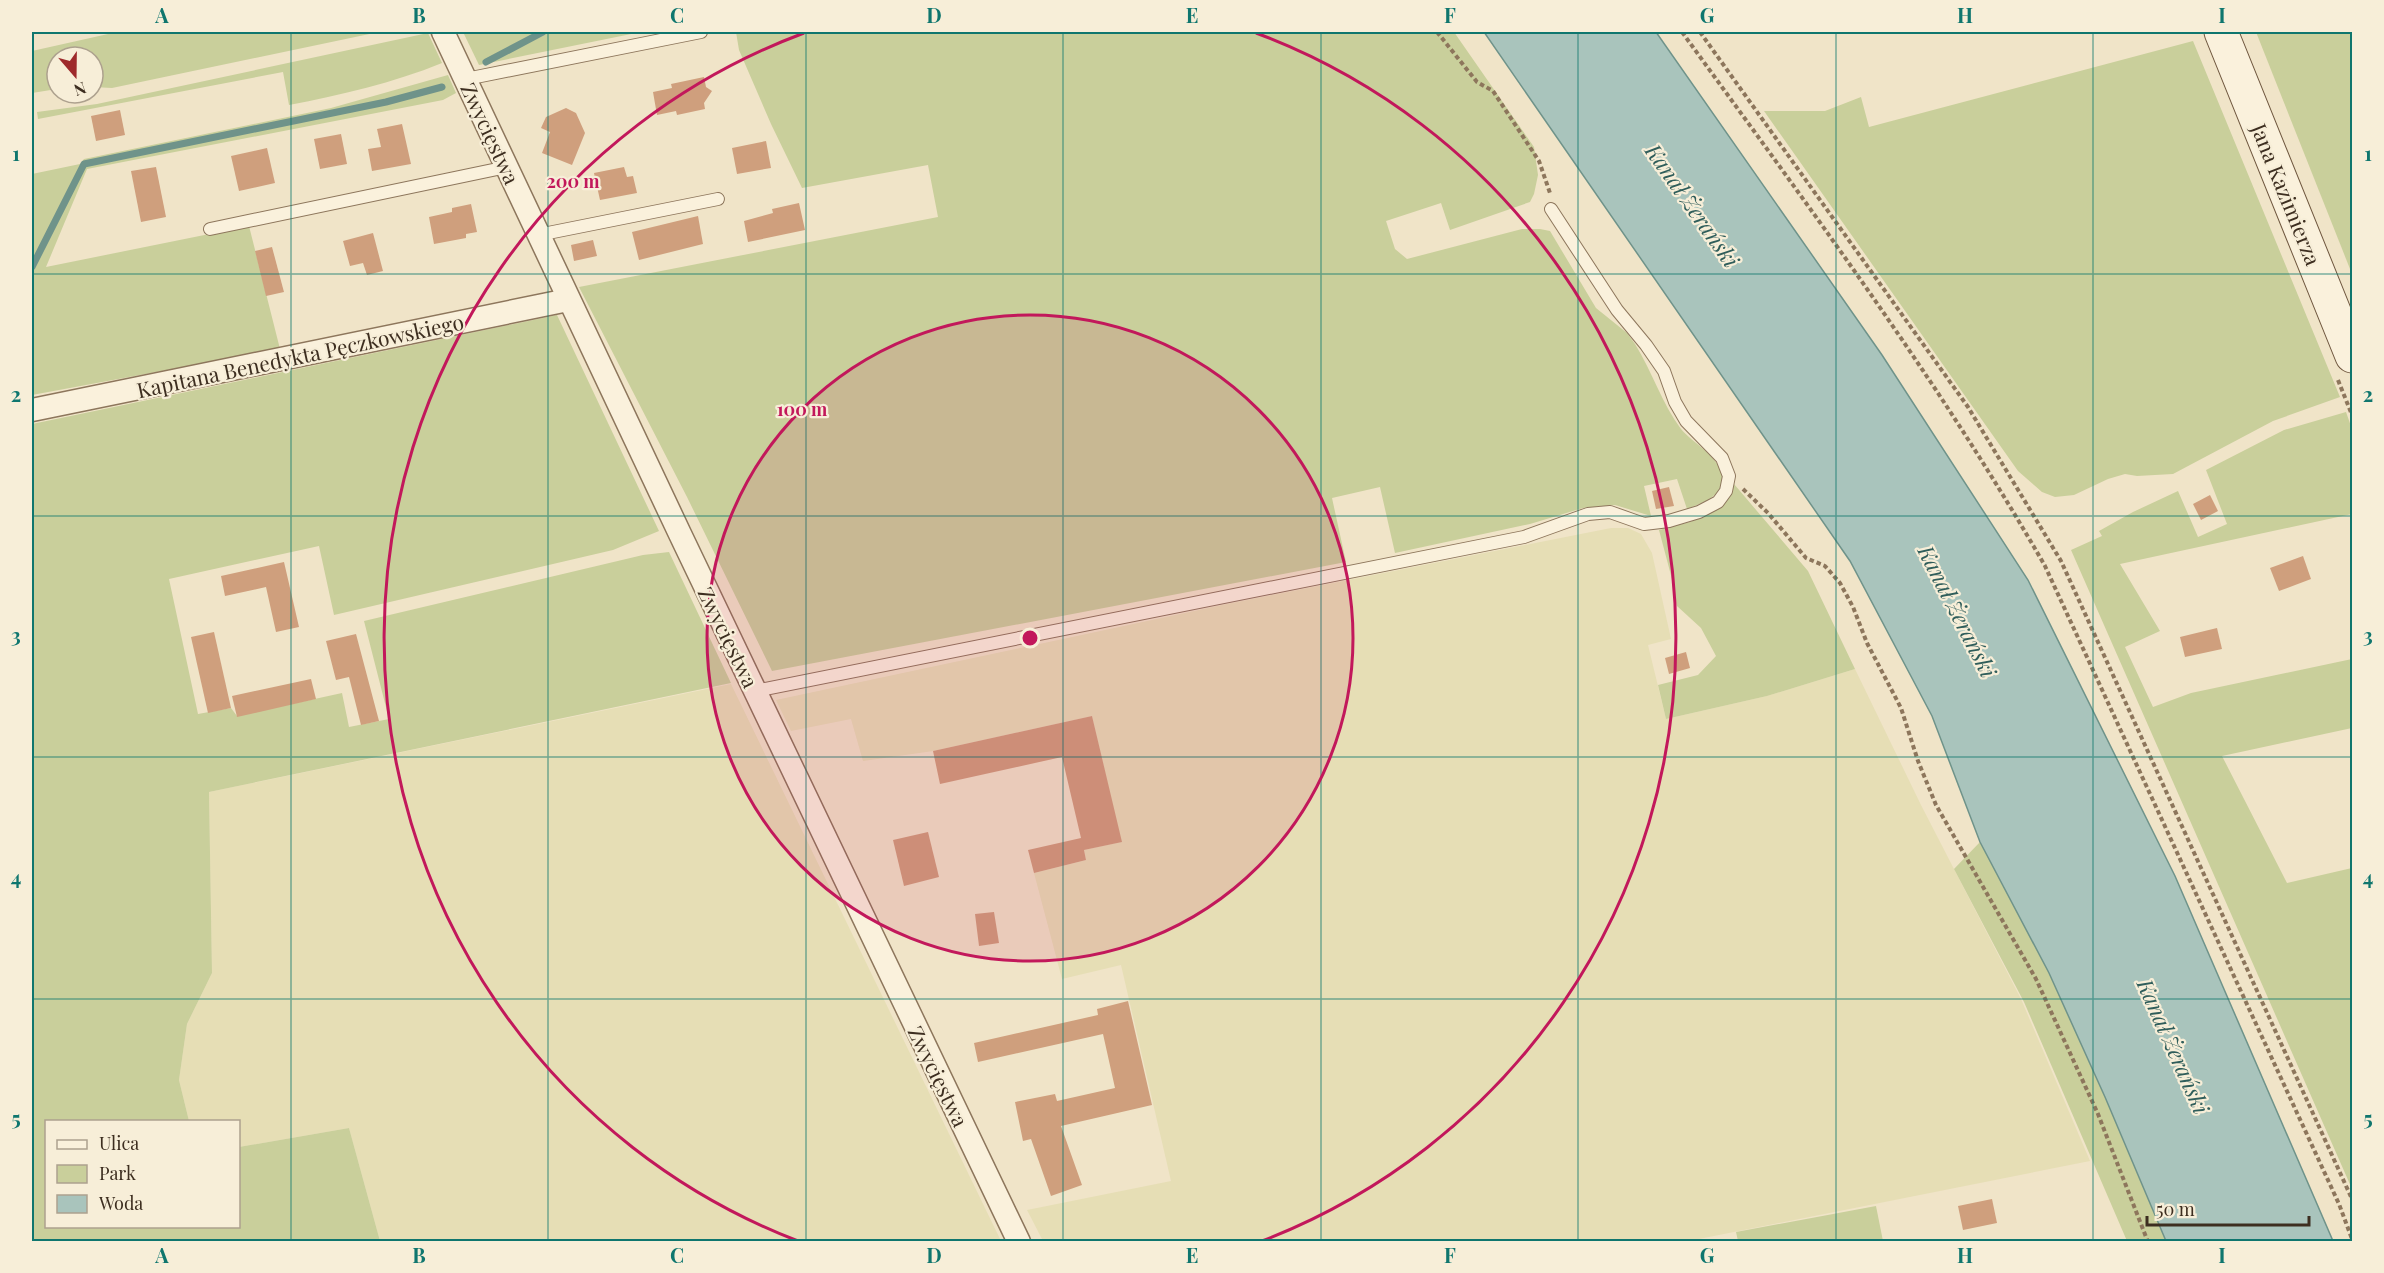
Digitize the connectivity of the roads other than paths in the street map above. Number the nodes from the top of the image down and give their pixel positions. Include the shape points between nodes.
1 (443, 32) edge
2 (701, 32) edge
3 (2222, 32) edge
4 (465, 79) junction
5 (507, 167) junction
6 (718, 199) dead end
7 (1551, 209) road end
8 (210, 229) dead end
9 (538, 235) junction
10 (568, 300) junction
11 (2352, 356) edge
12 (32, 410) edge
13 (755, 691) junction
14 (1019, 1242) edge

1 - 4 street, Zwycięstwa
2 - 4 lane
3 - 11 main road, Jana Kazimierza
4 - 5 street, Zwycięstwa
5 - 8 lane
5 - 9 street, Zwycięstwa
6 - 9 lane
7 - 13 lane via 1617,310 1664,371 1686,421 1722,458 1729,476 1726,491 1718,502 1670,521 1644,524 1610,512 1588,514 1524,537
9 - 10 street, Zwycięstwa
10 - 12 street, Kapitana Benedykta Pęczkowskiego
10 - 13 street, Zwycięstwa
13 - 14 street, Zwycięstwa

